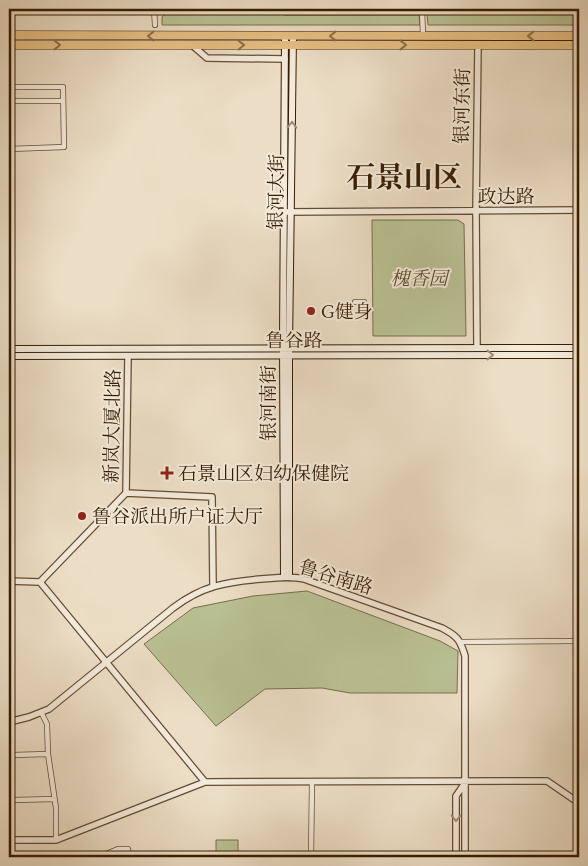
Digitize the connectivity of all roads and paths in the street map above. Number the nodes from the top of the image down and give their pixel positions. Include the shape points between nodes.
1 (154, 9) edge
2 (422, 9) edge
3 (155, 25) dead end
4 (9, 36) edge
5 (289, 36) junction
6 (423, 36) junction
7 (579, 36) edge
8 (289, 44) junction
9 (192, 45) junction
10 (478, 45) junction
11 (579, 45) edge
12 (9, 46) edge
13 (285, 59) junction
14 (9, 87) edge
15 (9, 101) edge
16 (63, 101) junction
17 (9, 149) edge
18 (579, 210) edge
19 (476, 211) junction
20 (287, 212) junction
21 (356, 302) dead end
22 (364, 302) dead end
23 (477, 348) junction
24 (579, 348) edge
25 (9, 349) edge
26 (286, 352) junction
27 (579, 355) edge
28 (9, 356) edge
29 (128, 356) junction
30 (126, 493) junction
31 (286, 577) junction
32 (9, 581) edge
33 (40, 582) junction
34 (213, 585) junction
35 (579, 641) edge
36 (461, 642) junction
37 (106, 664) junction
38 (40, 712) junction
39 (9, 722) edge
40 (48, 754) junction
41 (9, 757) edge
42 (466, 781) junction
43 (205, 782) junction
44 (312, 782) junction
45 (9, 797) edge
46 (54, 799) junction
47 (579, 803) edge
48 (9, 840) edge
49 (56, 840) junction
50 (99, 857) edge
51 (129, 857) edge
52 (311, 857) edge
53 (456, 857) edge
54 (465, 857) edge

1 - 3 street
2 - 6 street
5 -> 4 highway
6 -> 5 highway
5 - 8 main road, 银河大街
7 -> 6 highway
9 -> 8 highway
8 -> 10 highway
8 - 13 main road, 银河大街
20 -> 8 main road, 银河大街
12 -> 9 highway
9 - 13 street via 207,58
10 - 11 highway
10 - 19 street, 银河东街
13 - 20 main road, 银河大街
14 - 16 street via 63,87
15 - 16 street
16 - 17 street via 64,147
18 - 19 street, 政达路
19 - 20 street, 政达路
19 - 23 street, 银河东街
20 - 26 main road, 银河大街
21 - 22 street
23 - 24 main road, 鲁谷路
23 - 26 main road, 鲁谷路
25 - 26 main road, 鲁谷路
26 -> 27 main road, 鲁谷路
26 - 29 main road, 鲁谷路
26 - 31 main road, 银河南街
28 - 29 main road, 鲁谷路
29 - 30 street, 新岚大厦北路
30 - 33 street, 新岚大厦北路
30 - 34 street via 212,497
31 - 34 street, 鲁谷南路
31 - 36 street, 鲁谷南路 via 304,579 442,628
32 - 33 street
33 - 37 street
34 - 37 street, 鲁谷南路 via 184,600
35 - 36 street
36 - 42 street via 465,656
37 - 38 street, 鲁谷南路 via 49,709
37 - 43 street
38 - 39 street, 鲁谷南路
38 - 40 street via 47,724
40 - 41 street
40 - 46 street
42 - 44 street
42 - 47 street via 546,781
42 -> 53 street via 456,796
42 - 54 street
43 - 44 street
43 - 49 street
44 - 52 street
45 - 46 street via 13,800
46 - 49 street
48 - 49 street
50 - 51 street via 120,849 128,849

